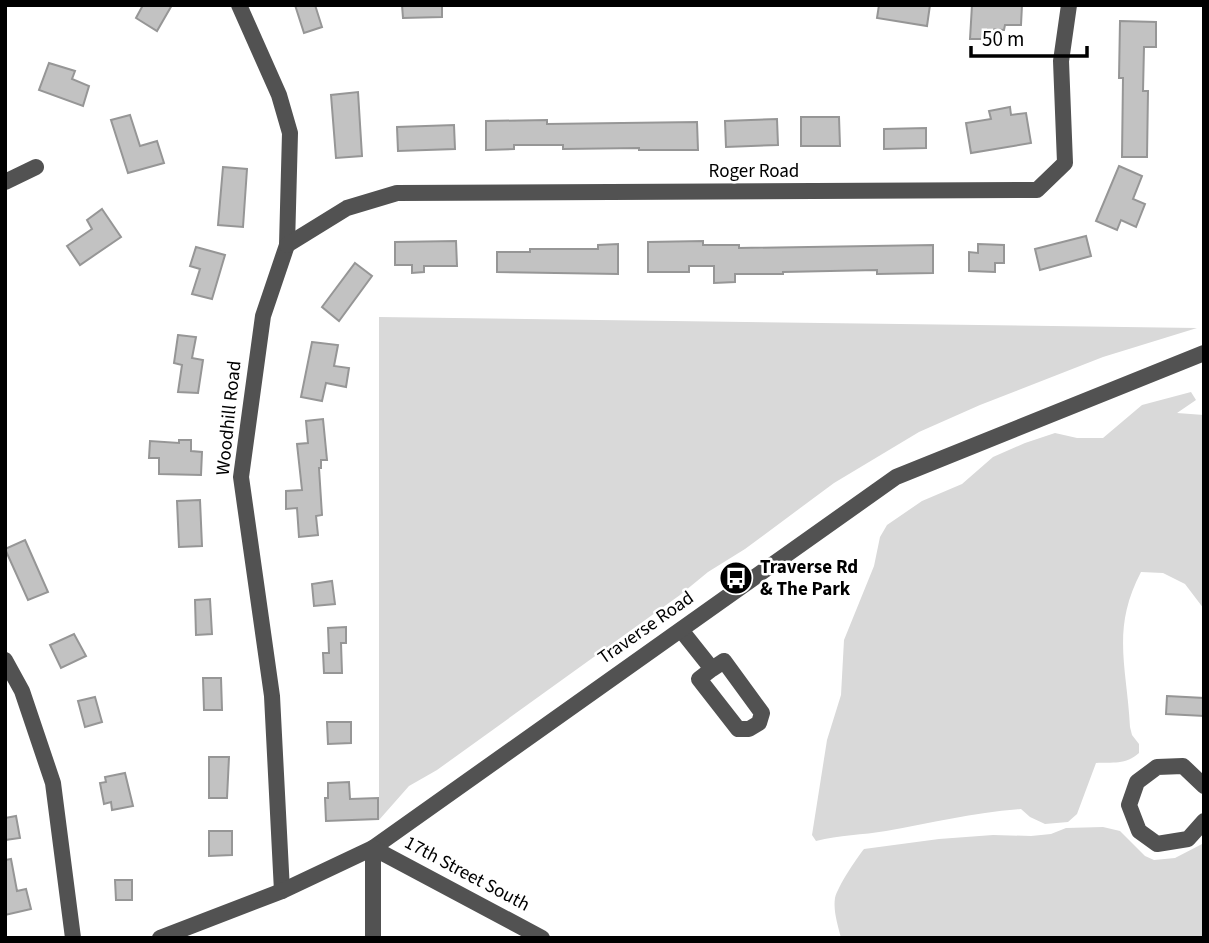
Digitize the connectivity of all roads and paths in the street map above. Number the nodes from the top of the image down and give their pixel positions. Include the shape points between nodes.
1 (239, 5) edge
2 (1069, 5) edge
3 (36, 167) dead end
4 (5, 182) edge
5 (287, 245) junction
6 (1204, 352) edge
7 (681, 629) junction
8 (5, 660) edge
9 (712, 668) dead end
10 (1204, 786) edge
11 (1204, 821) edge
12 (373, 848) junction
13 (282, 891) junction
14 (73, 938) edge
15 (160, 938) edge
16 (373, 938) edge
17 (542, 938) edge

1 - 5 street, Woodhill Road via 279,95 290,133
2 - 5 street, Roger Road via 1061,61 1065,163 1037,190 397,193 347,208
3 - 4 street
5 - 13 street, Woodhill Road via 263,316 241,477 272,696
6 - 7 street, Traverse Road via 896,477
7 - 9 street
7 - 12 street, Traverse Road
8 - 14 street via 22,691 52,783
10 - 11 street via 1183,766 1157,767 1137,782 1129,805 1139,831 1157,844 1188,839
12 - 13 street, Traverse Road
12 - 16 street
12 - 17 street, 17th Street South
13 - 15 street, Traverse Road

